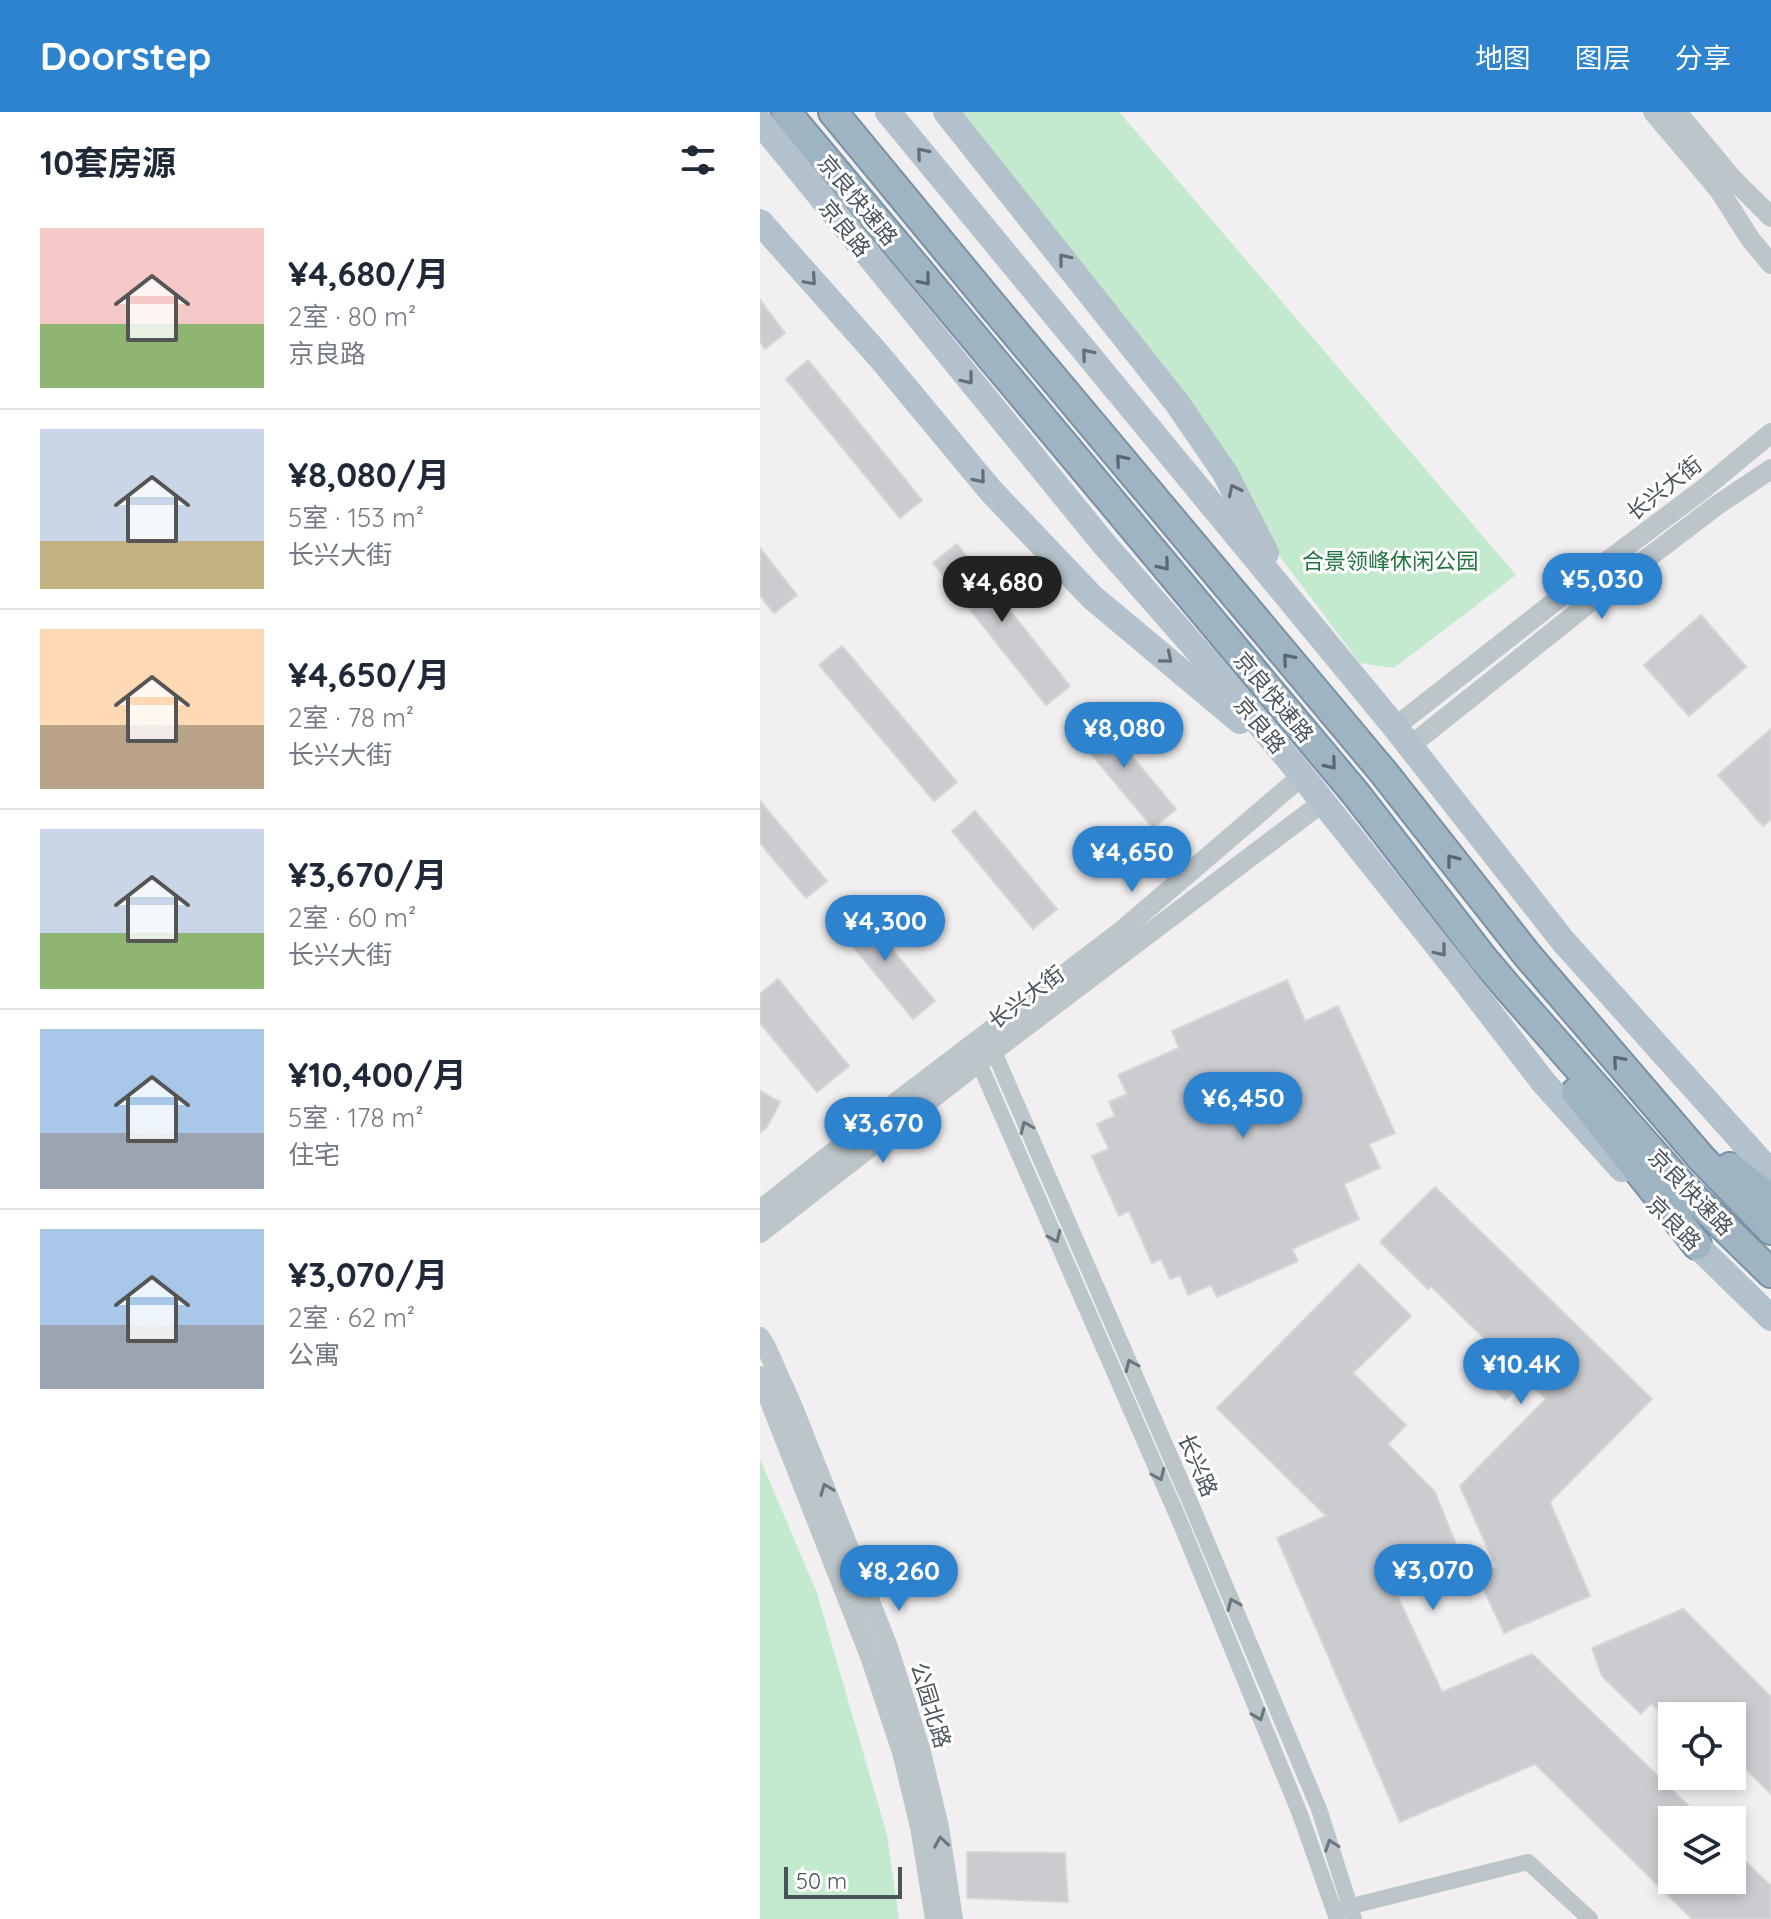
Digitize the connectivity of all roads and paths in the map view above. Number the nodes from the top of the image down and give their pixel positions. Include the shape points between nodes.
1 (786, 112) edge
2 (833, 112) edge
3 (888, 112) edge
4 (946, 112) edge
5 (1653, 112) edge
6 (1677, 112) edge
7 (760, 122) edge
8 (1771, 217) edge
9 (760, 222) edge
10 (1771, 264) edge
11 (1771, 433) edge
12 (1771, 469) edge
13 (1297, 608) junction
14 (1403, 737) junction
15 (1298, 772) junction
16 (1323, 802) junction
17 (1482, 957) junction
18 (982, 1049) junction
19 (1669, 1120) junction
20 (1771, 1173) edge
21 (1771, 1199) edge
22 (760, 1210) edge
23 (1771, 1230) edge
24 (760, 1233) edge
25 (1697, 1245) junction
26 (1771, 1273) edge
27 (1771, 1318) edge
28 (760, 1337) edge
29 (760, 1376) edge
30 (1353, 1912) edge
31 (1336, 1914) edge
32 (935, 1919) edge
33 (953, 1919) edge
34 (1590, 1919) edge

1 -> 17 highway, 京良快速路 via 1356,794
19 -> 2 highway, 京良快速路
13 -> 3 main road
13 -> 4 main road via 1225,473 1177,403
5 - 10 street via 1719,190
6 - 8 street
7 -> 15 main road, 京良路 via 1094,532
9 -> 15 main road via 991,491 1092,597
11 - 14 street, 长兴大街 via 1590,574
12 - 14 street, 长兴大街
13 - 14 main road
14 - 20 main road via 1563,941
15 - 16 main road, 京良路
15 - 18 street, 长兴大街 via 1139,917
16 - 18 street, 长兴大街
16 -> 25 main road, 京良路 via 1544,1083
17 - 25 highway via 1543,1047
17 - 26 highway, 京良快速路 via 1684,1188
18 - 22 street, 长兴大街 via 899,1100
18 - 24 street, 长兴大街
30 -> 18 street, 长兴路 via 1319,1809 1198,1519
18 -> 31 street, 长兴路 via 1300,1814
19 - 21 highway
19 - 23 highway, 京良快速路
25 - 27 main road, 京良路
33 -> 28 street, 公园北路 via 939,1827 888,1647
29 - 32 street, 公园北路 via 902,1752
30 - 31 street
30 - 34 street via 1528,1862

